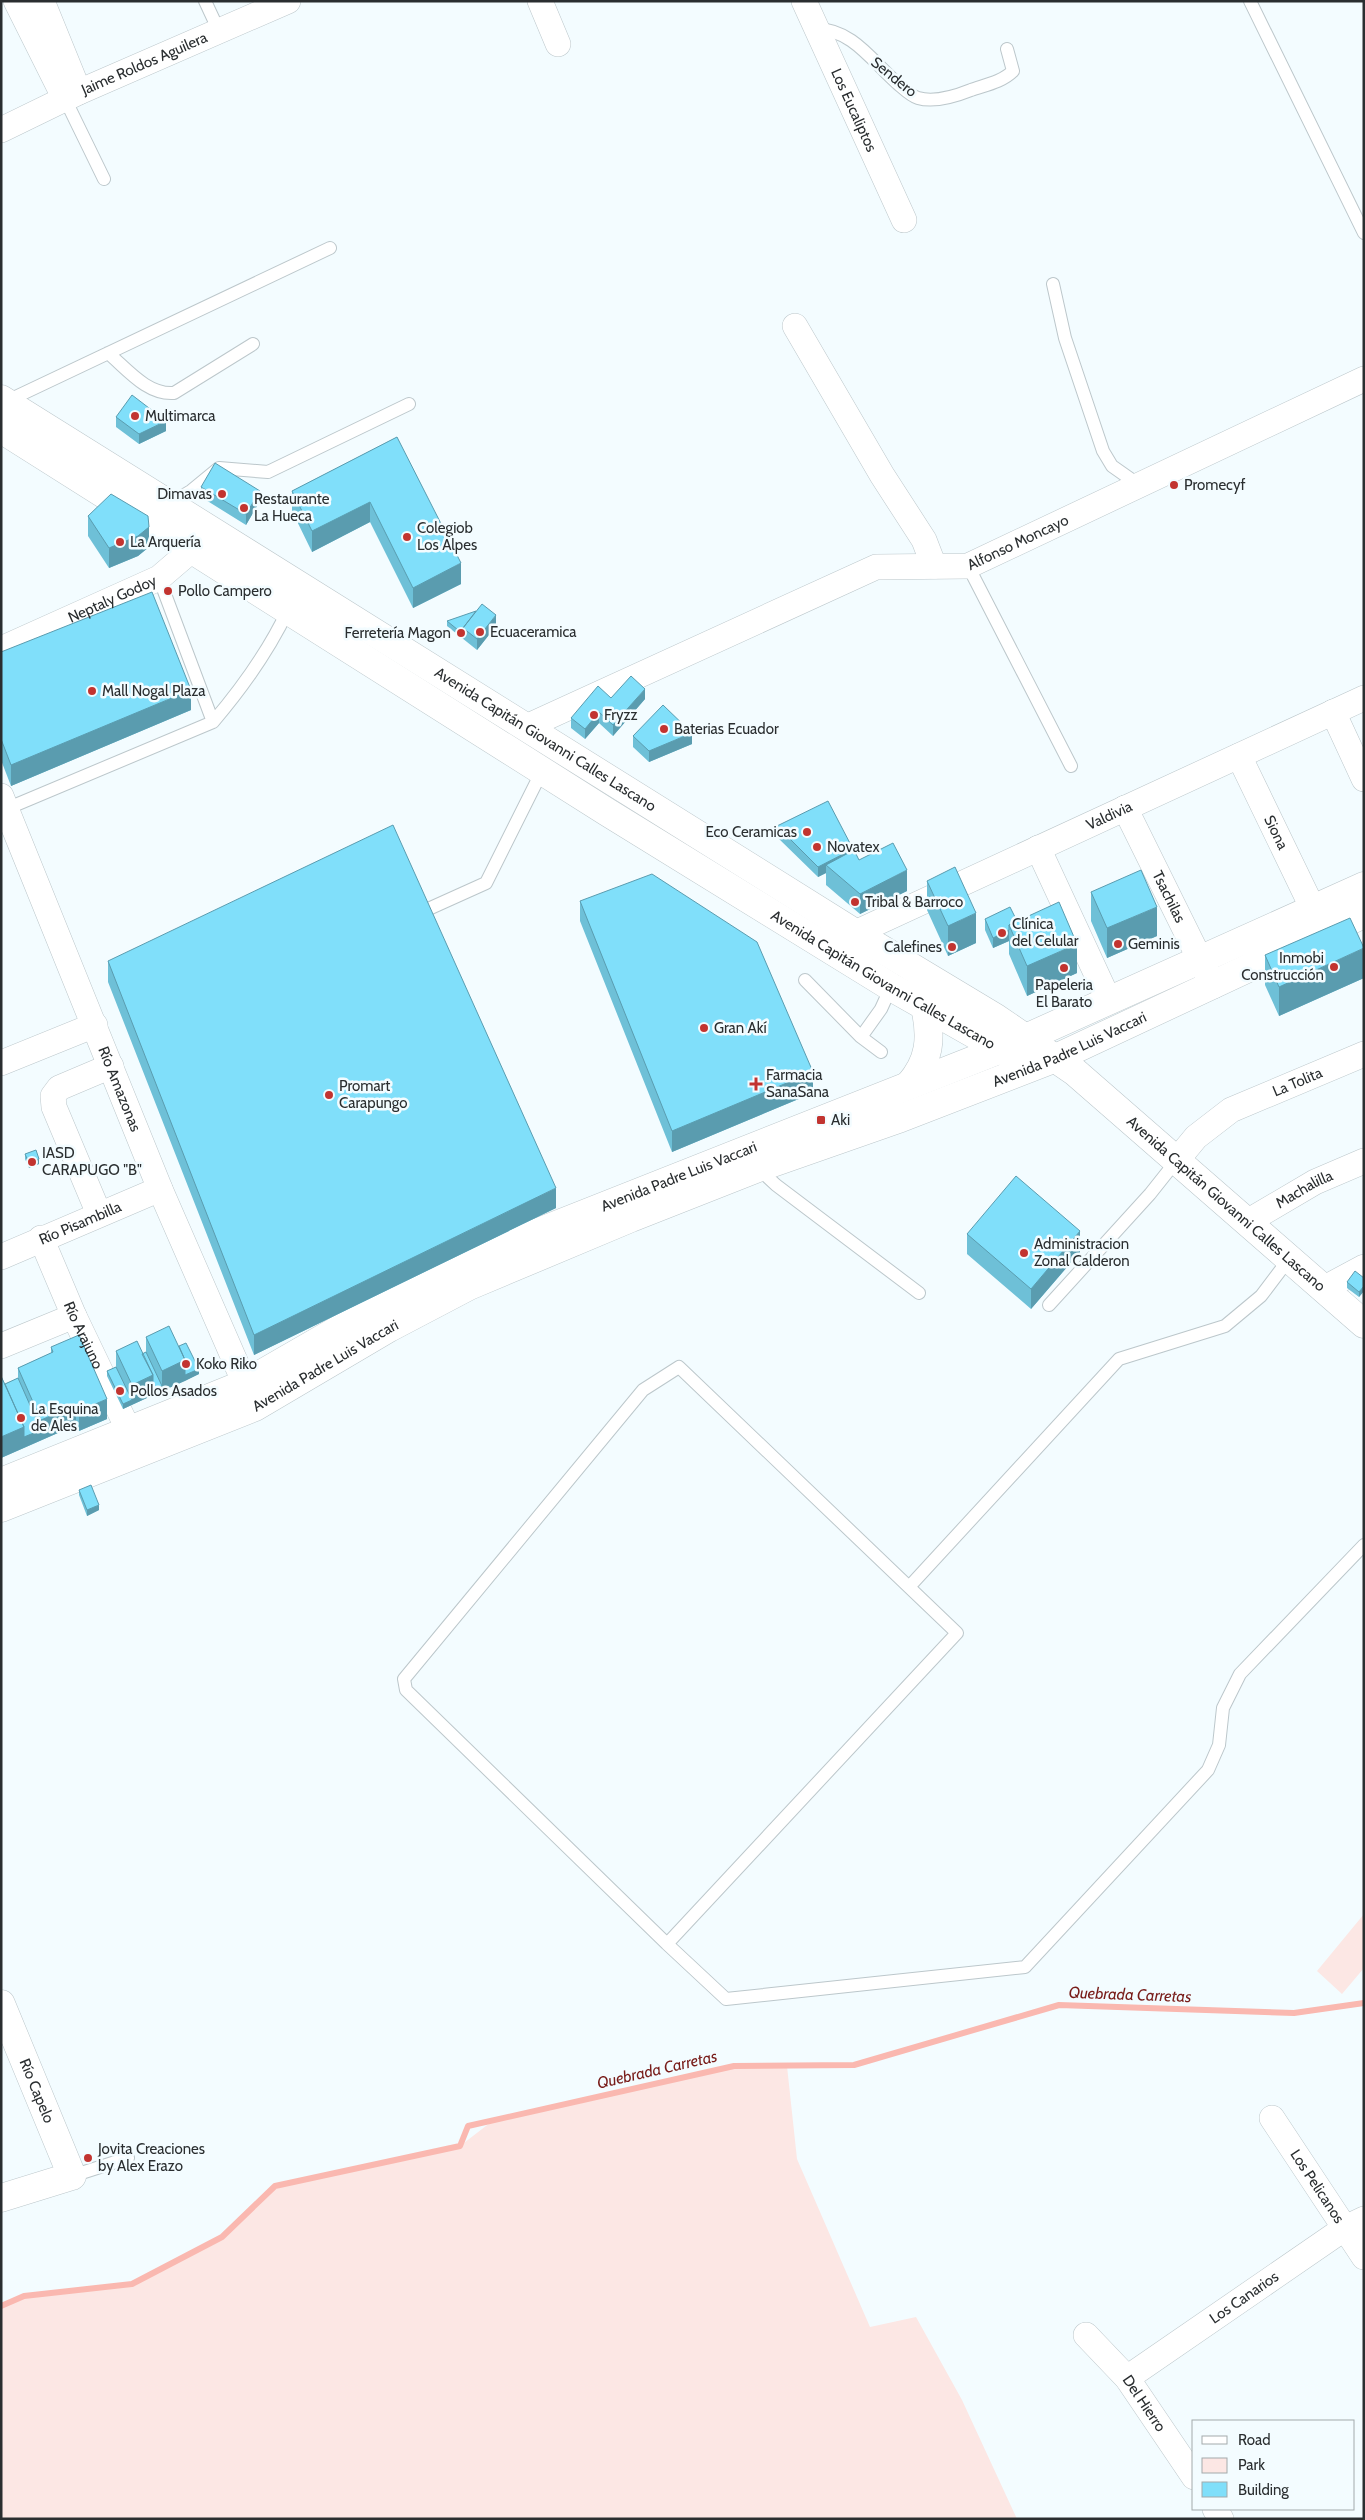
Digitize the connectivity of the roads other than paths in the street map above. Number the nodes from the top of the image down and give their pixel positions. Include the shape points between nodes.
1 (16, 1) edge
2 (42, 1) edge
3 (205, 1) edge
4 (288, 1) edge
5 (540, 1) edge
6 (804, 1) edge
7 (1250, 1) edge
8 (816, 28) junction
9 (219, 32) junction
10 (558, 44) dead end
11 (1007, 49) dead end
12 (72, 96) junction
13 (1, 130) edge
14 (104, 179) dead end
15 (904, 220) dead end
16 (1364, 233) edge
17 (330, 248) dead end
18 (1053, 284) dead end
19 (795, 326) dead end
20 (253, 344) dead end
21 (108, 353) junction
22 (1364, 379) edge
23 (3, 401) edge
24 (409, 404) dead end
25 (1, 429) edge
26 (1139, 485) junction
27 (169, 504) junction
28 (213, 532) junction
29 (193, 550) junction
30 (934, 566) junction
31 (968, 566) junction
32 (159, 578) junction
33 (288, 610) junction
34 (1, 649) edge
35 (1364, 698) edge
36 (1333, 712) junction
37 (213, 722) junction
38 (526, 727) junction
39 (1239, 756) junction
40 (1071, 766) dead end
41 (542, 771) junction
42 (1364, 779) edge
43 (4, 802) edge
44 (1125, 808) junction
45 (1038, 848) junction
46 (12, 852) edge
47 (1364, 886) edge
48 (1313, 909) junction
49 (1364, 914) edge
50 (404, 920) edge
51 (855, 933) junction
52 (1200, 961) junction
53 (804, 980) dead end
54 (1213, 986) junction
55 (891, 988) junction
56 (1109, 1001) junction
57 (925, 1007) junction
58 (94, 1025) junction
59 (861, 1036) junction
60 (1026, 1038) junction
61 (999, 1050) junction
62 (881, 1052) dead end
63 (1364, 1054) edge
64 (1046, 1062) junction
65 (1, 1063) edge
66 (111, 1066) junction
67 (909, 1085) junction
68 (1177, 1160) junction
69 (1364, 1161) edge
70 (758, 1168) junction
71 (160, 1189) junction
72 (99, 1214) junction
73 (1247, 1222) junction
74 (41, 1238) junction
75 (1, 1257) edge
76 (1289, 1259) junction
77 (1364, 1267) edge
78 (1324, 1289) junction
79 (919, 1293) dead end
80 (1049, 1305) dead end
81 (74, 1316) junction
82 (1364, 1324) edge
83 (1, 1346) edge
84 (249, 1395) junction
85 (129, 1430) junction
86 (1, 1482) edge
87 (1, 1508) edge
88 (1364, 1545) edge
89 (909, 1587) junction
90 (667, 1944) junction
91 (1, 2004) edge
92 (1272, 2118) dead end
93 (128, 2158) dead end
94 (72, 2176) junction
95 (1, 2198) edge
96 (1355, 2223) edge
97 (1364, 2257) edge
98 (1086, 2335) dead end
99 (1127, 2378) junction
100 (1192, 2474) edge

1 - 12 street
2 - 12 street
3 - 9 lane
4 - 9 street, Jaime Roldos Aguilera
5 - 10 street
6 - 8 street, Los Eucaliptos
7 - 16 lane
8 - 11 lane, Sendero via 851,38 903,88 918,98 930,100 956,96 1006,78 1013,71
8 - 15 street, Los Eucaliptos
9 - 12 street, Jaime Roldos Aguilera
12 - 13 street, Jaime Roldos Aguilera
12 - 14 lane
17 - 21 lane
18 - 26 lane via 1065,338 1103,451 1112,466
19 - 30 street via 924,540
20 - 21 lane via 174,392 164,394 152,390
21 - 23 lane
22 - 26 street, Alfonso Moncayo
23 - 27 main road, Avenida Capitán Giovanni Calles Lascano
24 - 27 lane via 268,472 219,468
25 - 29 main road, Avenida Capitán Giovanni Calles Lascano
26 - 31 street, Alfonso Moncayo
27 - 28 main road, Avenida Capitán Giovanni Calles Lascano
28 - 29 street, Neptaly Godoy
28 - 38 main road, Avenida Capitán Giovanni Calles Lascano
29 - 32 street, Neptaly Godoy
29 - 33 main road, Avenida Capitán Giovanni Calles Lascano
30 - 31 street, Alfonso Moncayo
30 - 38 street, Alfonso Moncayo via 876,567
31 - 40 lane
32 - 34 street, Neptaly Godoy
32 - 37 lane
33 - 37 lane via 236,694
33 - 41 main road, Avenida Capitán Giovanni Calles Lascano
35 - 36 street, Valdivia
36 - 39 street, Valdivia
36 - 42 street
37 - 43 lane
38 - 51 main road, Avenida Capitán Giovanni Calles Lascano
39 - 44 street, Valdivia
39 - 48 street, Siona
41 - 50 lane via 486,883 433,912
41 - 55 main road, Avenida Capitán Giovanni Calles Lascano
43 - 46 street, Río Amazonas
44 - 45 street, Valdivia
44 - 52 street, Tsachilas
45 - 51 street, Valdivia
45 - 56 street
46 - 58 street, Río Amazonas
47 - 48 main road, Avenida Padre Luis Vaccari
48 - 52 main road, Avenida Padre Luis Vaccari
49 - 54 main road, Avenida Padre Luis Vaccari
51 - 60 main road, Avenida Capitán Giovanni Calles Lascano
52 - 54 street, Tsachilas
52 - 56 main road, Avenida Padre Luis Vaccari
53 - 59 lane
54 - 64 main road, Avenida Padre Luis Vaccari
55 - 57 main road, Avenida Capitán Giovanni Calles Lascano
55 - 59 lane via 881,1009
56 - 60 main road, Avenida Padre Luis Vaccari
57 - 61 main road, Avenida Capitán Giovanni Calles Lascano
57 - 67 main road via 930,1046 920,1072
58 - 65 street
58 - 66 street, Río Amazonas
59 - 62 lane
60 - 61 main road, Avenida Padre Luis Vaccari
60 - 64 main road, Avenida Capitán Giovanni Calles Lascano
61 - 64 main road, Avenida Capitán Giovanni Calles Lascano
61 - 67 main road, Avenida Padre Luis Vaccari
63 - 68 street, La Tolita via 1231,1110 1196,1137
64 - 68 main road, Avenida Capitán Giovanni Calles Lascano via 1087,1084
64 - 70 main road, Avenida Padre Luis Vaccari
66 - 71 street, Río Amazonas
66 - 72 street via 59,1088 53,1096 54,1107
67 - 84 main road, Avenida Padre Luis Vaccari via 520,1230 376,1308
68 - 73 main road, Avenida Capitán Giovanni Calles Lascano
68 - 80 lane
69 - 73 street, Machalilla via 1315,1182
70 - 79 lane
70 - 84 main road, Avenida Padre Luis Vaccari via 468,1286
71 - 72 street, Río Pisambilla
71 - 84 street, Río Amazonas
72 - 74 street, Río Pisambilla
73 - 76 main road, Avenida Capitán Giovanni Calles Lascano
74 - 75 street, Río Pisambilla
74 - 81 street, Río Arajuno
76 - 78 main road, Avenida Capitán Giovanni Calles Lascano
76 - 89 lane via 1261,1296 1225,1326 1119,1359
77 - 78 street
78 - 82 main road, Avenida Capitán Giovanni Calles Lascano
81 - 83 street
81 - 85 street, Río Arajuno
84 - 85 main road, Avenida Padre Luis Vaccari
84 - 87 main road, Avenida Padre Luis Vaccari
85 - 86 main road, Avenida Padre Luis Vaccari
88 - 90 lane via 1240,1674 1222,1708 1219,1745 1208,1770 1025,1967 726,1998
89 - 90 lane via 958,1633
89 - 90 lane via 679,1367 643,1390 404,1680 406,1690
91 - 94 main road, Río Capelo
92 - 96 street, Los Pelicanos
93 - 94 lane
94 - 95 main road
96 - 97 street, Los Pelicanos
96 - 99 street, Los Canarios
98 - 99 street, Del Hierro
99 - 100 street, Del Hierro

